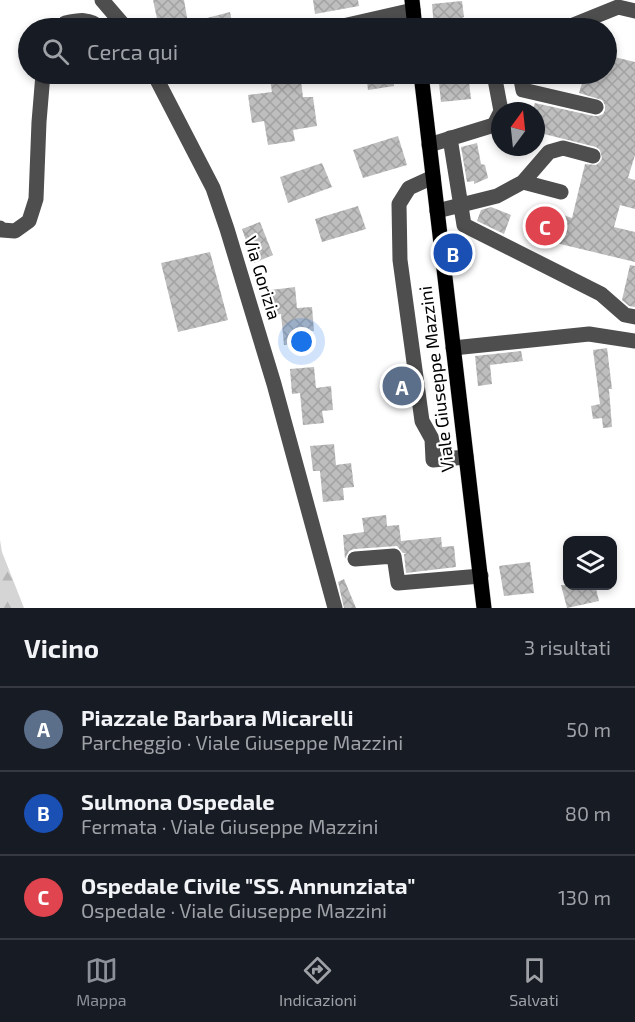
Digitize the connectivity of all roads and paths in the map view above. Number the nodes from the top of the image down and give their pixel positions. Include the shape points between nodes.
1 (102, 0) edge
2 (412, 5) edge
3 (635, 11) edge
4 (117, 18) edge
5 (368, 18) edge
6 (591, 18) edge
7 (43, 84) edge
8 (159, 84) edge
9 (422, 84) edge
10 (496, 84) edge
11 (522, 84) edge
12 (499, 102) edge
13 (596, 107) dead end
14 (491, 126) edge
15 (450, 138) junction
16 (429, 144) junction
17 (593, 156) dead end
18 (433, 177) junction
19 (523, 182) junction
20 (561, 192) dead end
21 (460, 205) junction
22 (437, 211) junction
23 (0, 228) edge
24 (635, 317) edge
25 (635, 341) edge
26 (453, 348) junction
27 (466, 457) junction
28 (355, 559) dead end
29 (481, 576) junction
30 (335, 608) edge
31 (484, 608) edge

1 - 4 street
2 - 5 street
3 - 6 street via 618,7
7 - 23 street via 36,199 29,221 15,231
8 - 30 street, Via Gorizia via 208,178 227,229
9 - 16 main road, Viale Giuseppe Mazzini
10 - 12 street
11 - 13 street via 523,90
14 - 15 street
15 - 16 street
15 - 21 street
16 - 18 main road, Viale Giuseppe Mazzini
17 - 19 street via 563,148 549,152
18 - 22 main road, Viale Giuseppe Mazzini
18 - 27 street via 409,188 399,204 400,260 422,422 432,439 433,460
19 - 20 street
19 - 21 street via 498,196
21 - 22 street
21 - 24 street via 464,225 601,294 625,315
22 - 26 main road, Viale Giuseppe Mazzini
25 - 26 street via 589,334
26 - 27 main road, Viale Giuseppe Mazzini
27 - 29 main road, Viale Giuseppe Mazzini
28 - 29 street via 394,556 398,583
29 - 31 main road, Viale Giuseppe Mazzini

